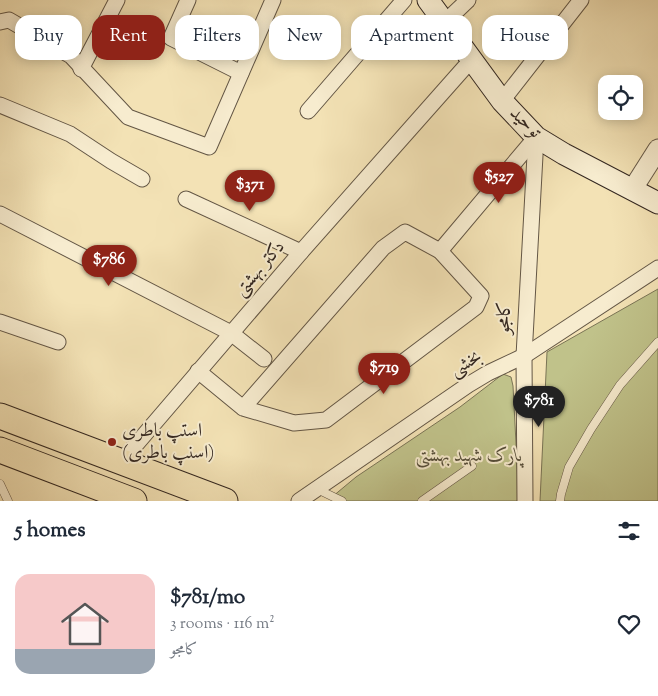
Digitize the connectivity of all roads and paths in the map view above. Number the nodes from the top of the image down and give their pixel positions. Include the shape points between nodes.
1 (117, 0) edge
2 (188, 0) edge
3 (273, 0) edge
4 (404, 0) edge
5 (428, 0) edge
6 (468, 0) edge
7 (581, 0) edge
8 (440, 15) edge
9 (452, 15) edge
10 (0, 22) edge
11 (472, 59) edge
12 (471, 60) edge
13 (81, 69) junction
14 (241, 73) junction
15 (502, 101) junction
16 (0, 105) edge
17 (308, 111) dead end
18 (536, 137) junction
19 (658, 149) edge
20 (142, 179) dead end
21 (632, 190) junction
22 (186, 199) dead end
23 (658, 203) edge
24 (0, 214) edge
25 (440, 251) junction
26 (301, 252) junction
27 (658, 268) edge
28 (0, 322) edge
29 (231, 333) junction
30 (58, 342) dead end
31 (658, 342) edge
32 (524, 356) junction
33 (264, 359) dead end
34 (198, 371) junction
35 (243, 408) junction
36 (0, 416) edge
37 (0, 450) edge
38 (121, 462) junction
39 (472, 466) dead end
40 (0, 484) edge
41 (317, 489) junction
42 (8, 501) edge
43 (134, 501) edge
44 (225, 501) edge
45 (299, 501) edge
46 (342, 501) edge
47 (422, 501) edge
48 (525, 501) edge
49 (560, 501) edge

1 - 13 street
2 - 14 street via 171,38
3 - 14 street
4 - 17 street
5 - 8 main road, توحید
6 - 9 street
7 - 15 street
10 - 13 street via 9,20 71,56
11 - 15 main road, توحید
12 - 26 street, دکتر بهشتی
13 - 14 street via 128,117 209,147
15 - 18 main road, توحید
16 - 20 street via 70,134
18 - 21 main road, توحید
18 - 25 street
18 - 32 street, کامجو
19 - 21 street
21 - 23 main road, توحید
22 - 26 street
24 - 29 street
25 - 35 street via 405,232 382,248
25 - 35 street via 481,296 476,307 326,420 294,423
26 - 29 street, دکتر بهشتی
27 - 32 street, بخشی
28 - 30 street
29 - 33 street
29 - 34 street, دکتر بهشتی
31 - 49 lane via 620,386 591,429 569,467
32 - 41 street, بخشی via 468,385
32 - 48 street, کامجو
34 - 35 street
34 - 38 street, دکتر بهشتی
36 - 38 highway
37 - 43 highway
38 - 44 highway
39 - 47 lane
40 - 42 lane
41 - 45 street, بخشی
41 - 46 lane

